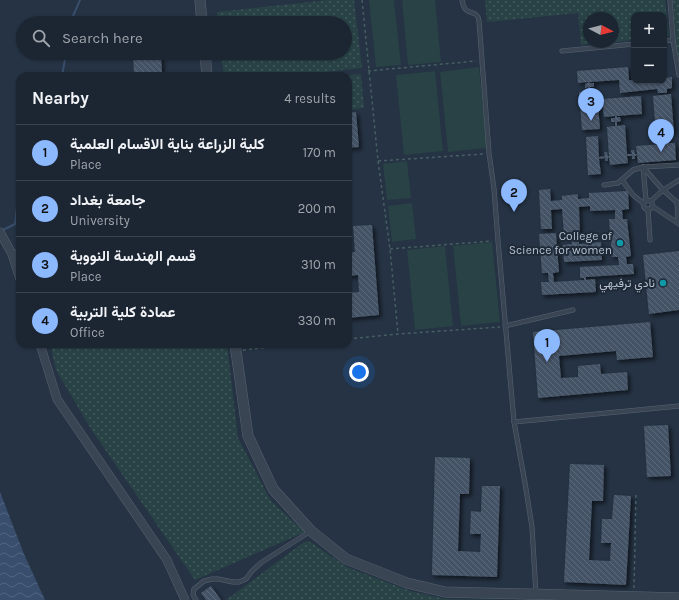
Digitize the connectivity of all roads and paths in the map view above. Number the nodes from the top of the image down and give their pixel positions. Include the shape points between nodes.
1 (200, 0) edge
2 (362, 0) edge
3 (462, 0) edge
4 (670, 0) edge
5 (201, 16) edge
6 (673, 40) junction
7 (667, 41) edge
8 (631, 44) edge
9 (562, 51) dead end
10 (206, 60) edge
11 (482, 61) junction
12 (368, 71) junction
13 (207, 72) edge
14 (679, 74) edge
15 (489, 153) junction
16 (378, 161) junction
17 (679, 165) edge
18 (643, 167) junction
19 (622, 180) junction
20 (679, 180) edge
21 (604, 185) dead end
22 (663, 190) junction
23 (645, 201) junction
24 (651, 201) junction
25 (678, 203) edge
26 (652, 206) junction
27 (648, 209) junction
28 (679, 223) edge
29 (0, 233) edge
30 (650, 240) dead end
31 (498, 241) junction
32 (390, 249) junction
33 (16, 252) edge
34 (12, 254) junction
35 (16, 266) edge
36 (573, 310) dead end
37 (505, 326) junction
38 (398, 334) junction
39 (352, 339) edge
40 (41, 348) edge
41 (235, 348) edge
42 (679, 406) edge
43 (514, 422) junction
44 (636, 492) dead end
45 (311, 531) junction
46 (536, 594) junction
47 (576, 598) edge
48 (633, 598) junction
49 (679, 598) edge
50 (185, 600) edge
51 (196, 600) edge

1 - 5 street
2 - 12 path
3 - 11 lane via 466,11 478,16
4 - 6 lane
6 - 7 lane
6 - 14 lane
8 - 9 lane
10 - 13 street
11 - 12 path
11 - 15 lane
12 - 16 path
15 - 16 path
15 - 31 lane
16 - 32 path
17 - 18 lane
18 - 19 lane via 633,170
18 - 22 lane
18 - 23 lane
19 - 21 lane
19 - 23 lane via 633,195
20 - 22 lane
22 - 24 lane
22 - 25 lane
23 - 24 lane
23 - 27 lane via 643,206
24 - 26 lane
25 - 28 lane
26 - 27 lane
26 - 28 lane
27 - 30 lane
29 - 34 street
31 - 32 path
31 - 37 lane
32 - 38 path
33 - 34 lane
34 - 35 street
36 - 37 lane
37 - 38 path
37 - 43 lane
38 - 39 path
40 - 50 street via 57,399 167,560
41 - 45 street via 248,436 273,489
42 - 43 lane
43 - 46 lane via 532,527
44 - 48 path
45 - 46 street via 346,559 407,583 445,592
45 - 51 lane via 262,562 246,579 239,582 218,579 204,581 194,589 193,595
46 - 47 street
47 - 48 street
48 - 49 street

